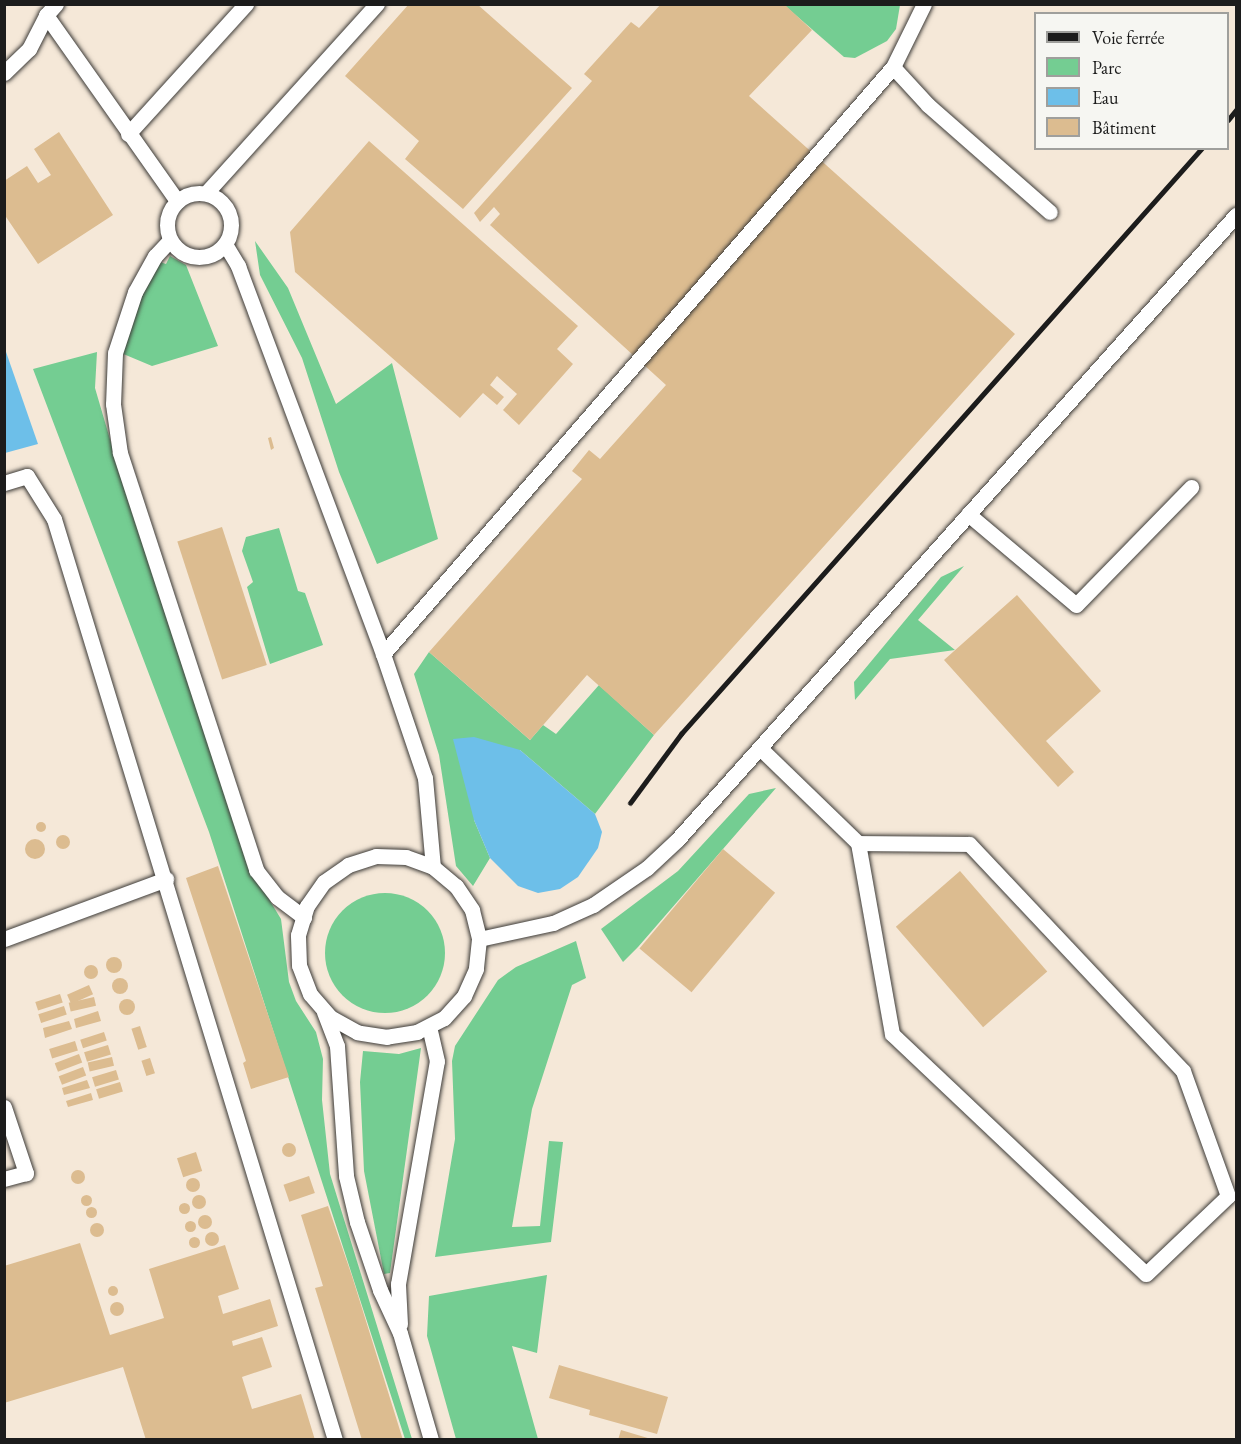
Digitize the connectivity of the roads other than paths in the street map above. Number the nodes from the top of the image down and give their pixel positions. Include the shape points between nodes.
1 (246, 4) edge
2 (377, 4) edge
3 (924, 4) edge
4 (51, 10) edge
5 (892, 67) junction
6 (4, 73) edge
7 (128, 134) junction
8 (206, 193) junction
9 (177, 201) junction
10 (1050, 212) dead end
11 (1236, 215) edge
12 (170, 240) junction
13 (225, 244) junction
14 (4, 483) edge
15 (1191, 487) dead end
16 (968, 514) junction
17 (383, 654) junction
18 (760, 748) junction
19 (858, 843) junction
20 (433, 867) junction
21 (165, 879) junction
22 (304, 917) junction
23 (4, 939) edge
24 (479, 939) junction
25 (322, 1007) junction
26 (429, 1026) junction
27 (4, 1107) edge
28 (4, 1179) edge
29 (400, 1333) junction
30 (334, 1440) edge
31 (430, 1440) edge

1 - 7 lane
2 - 8 lane
3 - 5 lane
4 - 6 lane via 29,50
4 - 7 lane
5 - 10 lane via 928,105
5 - 17 lane
7 - 9 lane
8 - 9 lane via 185,195
8 - 13 lane via 216,197 229,213 231,223
9 - 12 lane via 167,220
11 - 16 lane
12 - 13 lane via 177,249 197,257 207,256
12 - 22 lane via 155,256 135,292 115,353 112,378 120,453 256,870 278,897
13 - 17 lane via 238,266
14 - 21 lane via 27,476 54,519
15 - 16 lane via 1076,605
16 - 18 lane
17 - 20 lane via 424,778
18 - 19 lane
18 - 24 lane via 677,840 618,890 553,923
19 - 19 lane via 892,1034 1146,1274 1228,1196 1183,1071 969,844
20 - 22 lane via 396,856 376,856 348,865 324,882
20 - 24 lane via 456,886 467,902
21 - 23 lane
21 - 30 lane
22 - 25 lane via 298,935 299,965 310,994
24 - 26 lane via 476,969 464,996 444,1018
25 - 26 lane via 330,1017 357,1032 377,1036 417,1032
25 - 29 lane via 337,1046 346,1176 357,1222 380,1290
26 - 29 lane via 438,1061 398,1284
27 - 28 lane via 26,1173
29 - 31 lane

